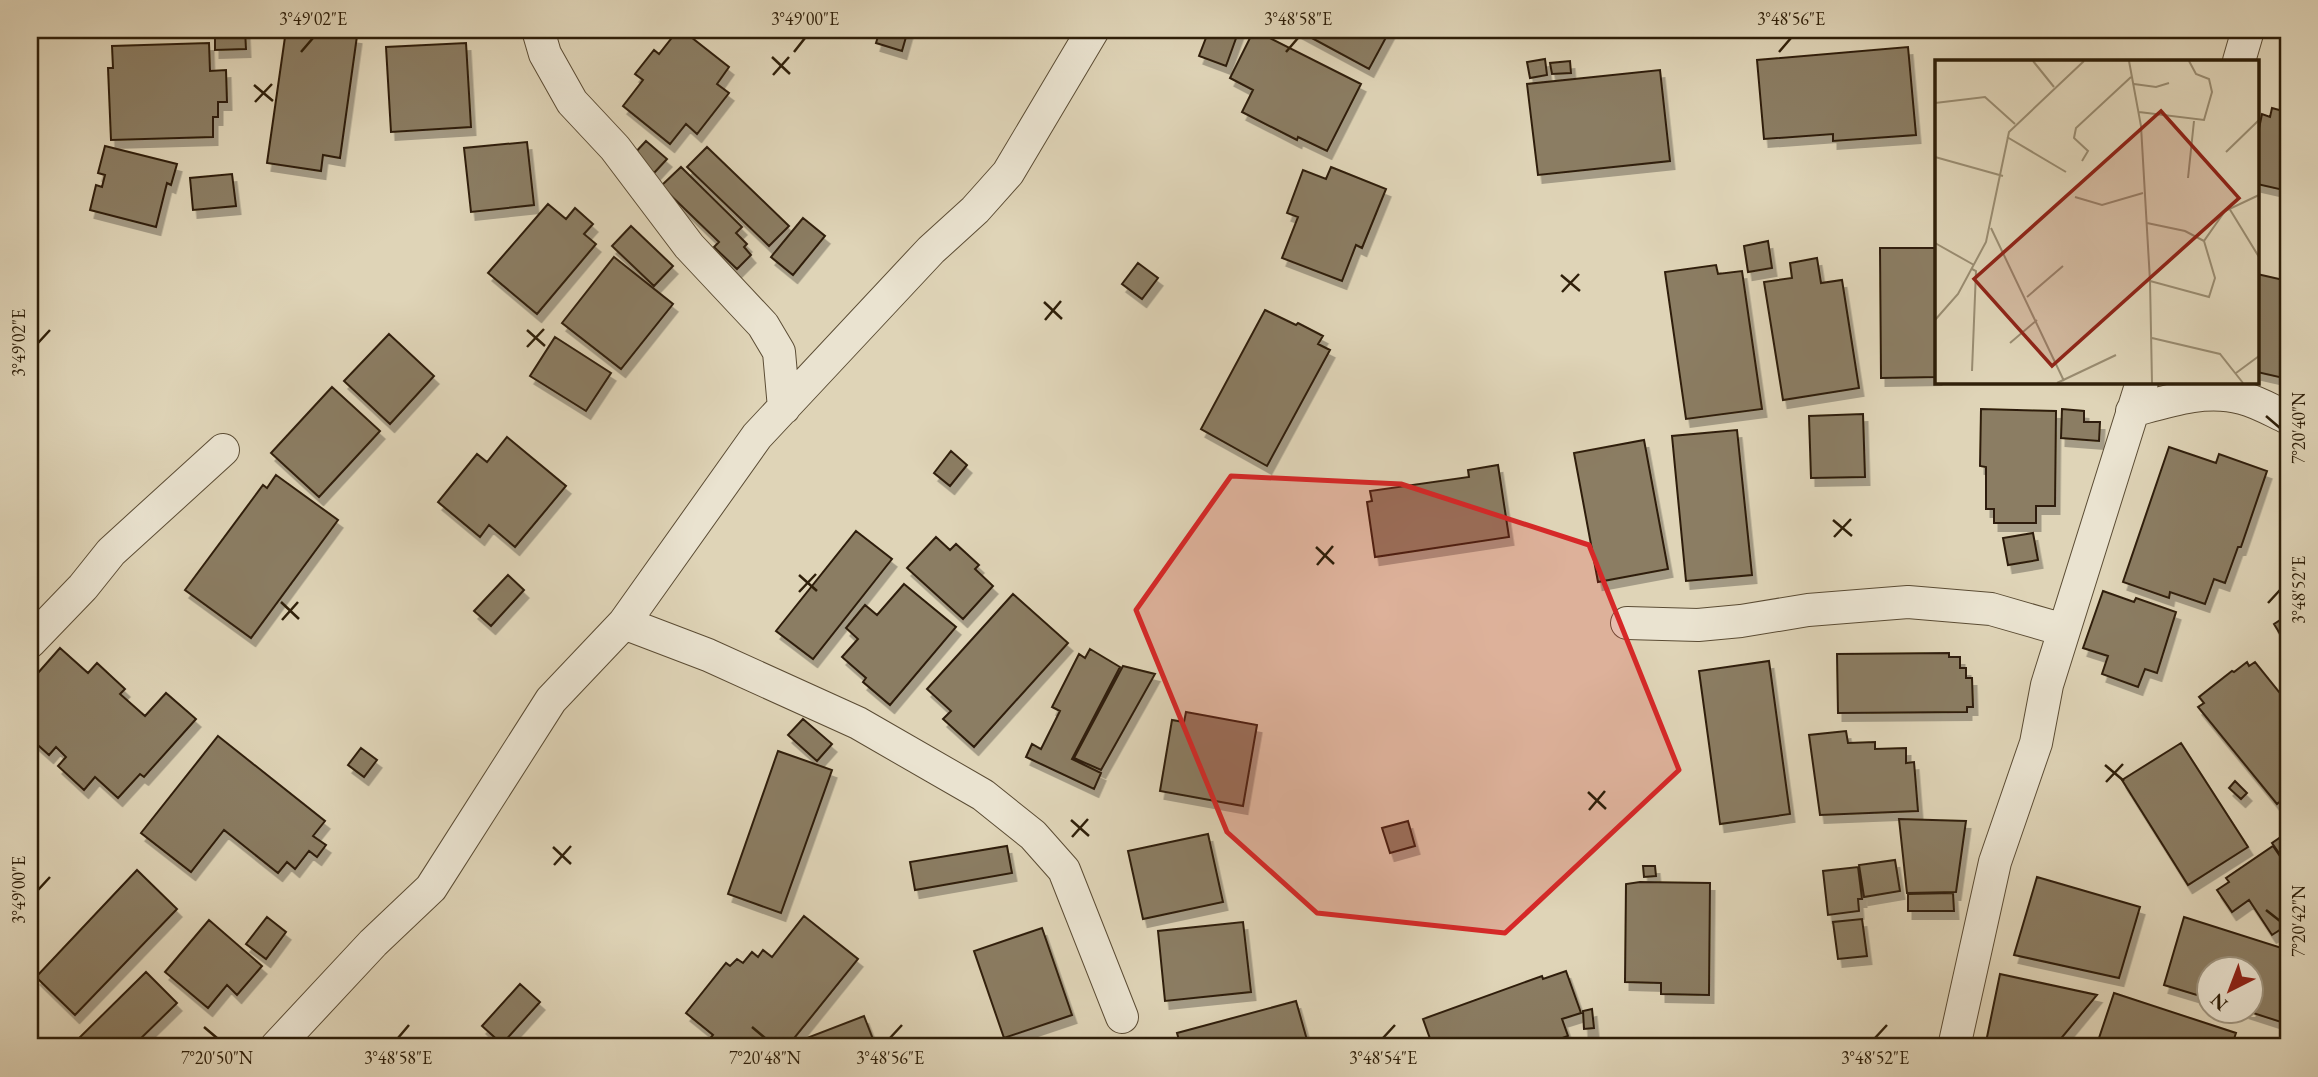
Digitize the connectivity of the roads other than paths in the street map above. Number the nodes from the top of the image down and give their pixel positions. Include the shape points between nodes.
1 (538, 30) edge
2 (1093, 30) edge
3 (2248, 30) edge
4 (2239, 60) edge
5 (2137, 396) edge
6 (784, 408) junction
7 (2288, 418) edge
8 (223, 450) dead end
9 (624, 623) junction
10 (1627, 623) dead end
11 (2064, 630) junction
12 (30, 642) edge
13 (1122, 1017) dead end
14 (276, 1047) edge
15 (1954, 1047) edge

1 - 6 street via 545,54 572,102 615,148 689,246 763,325 779,352
2 - 6 street via 1008,173
3 - 4 street
5 - 7 street via 2242,398
5 - 11 street
6 - 9 street via 757,436
8 - 12 street via 111,552
9 - 13 street via 708,655 858,723 983,795 1033,835 1063,870
9 - 14 street via 551,700 431,888
10 - 11 street via 1698,625 1908,601 1991,609
11 - 15 street via 2036,743 1995,862

